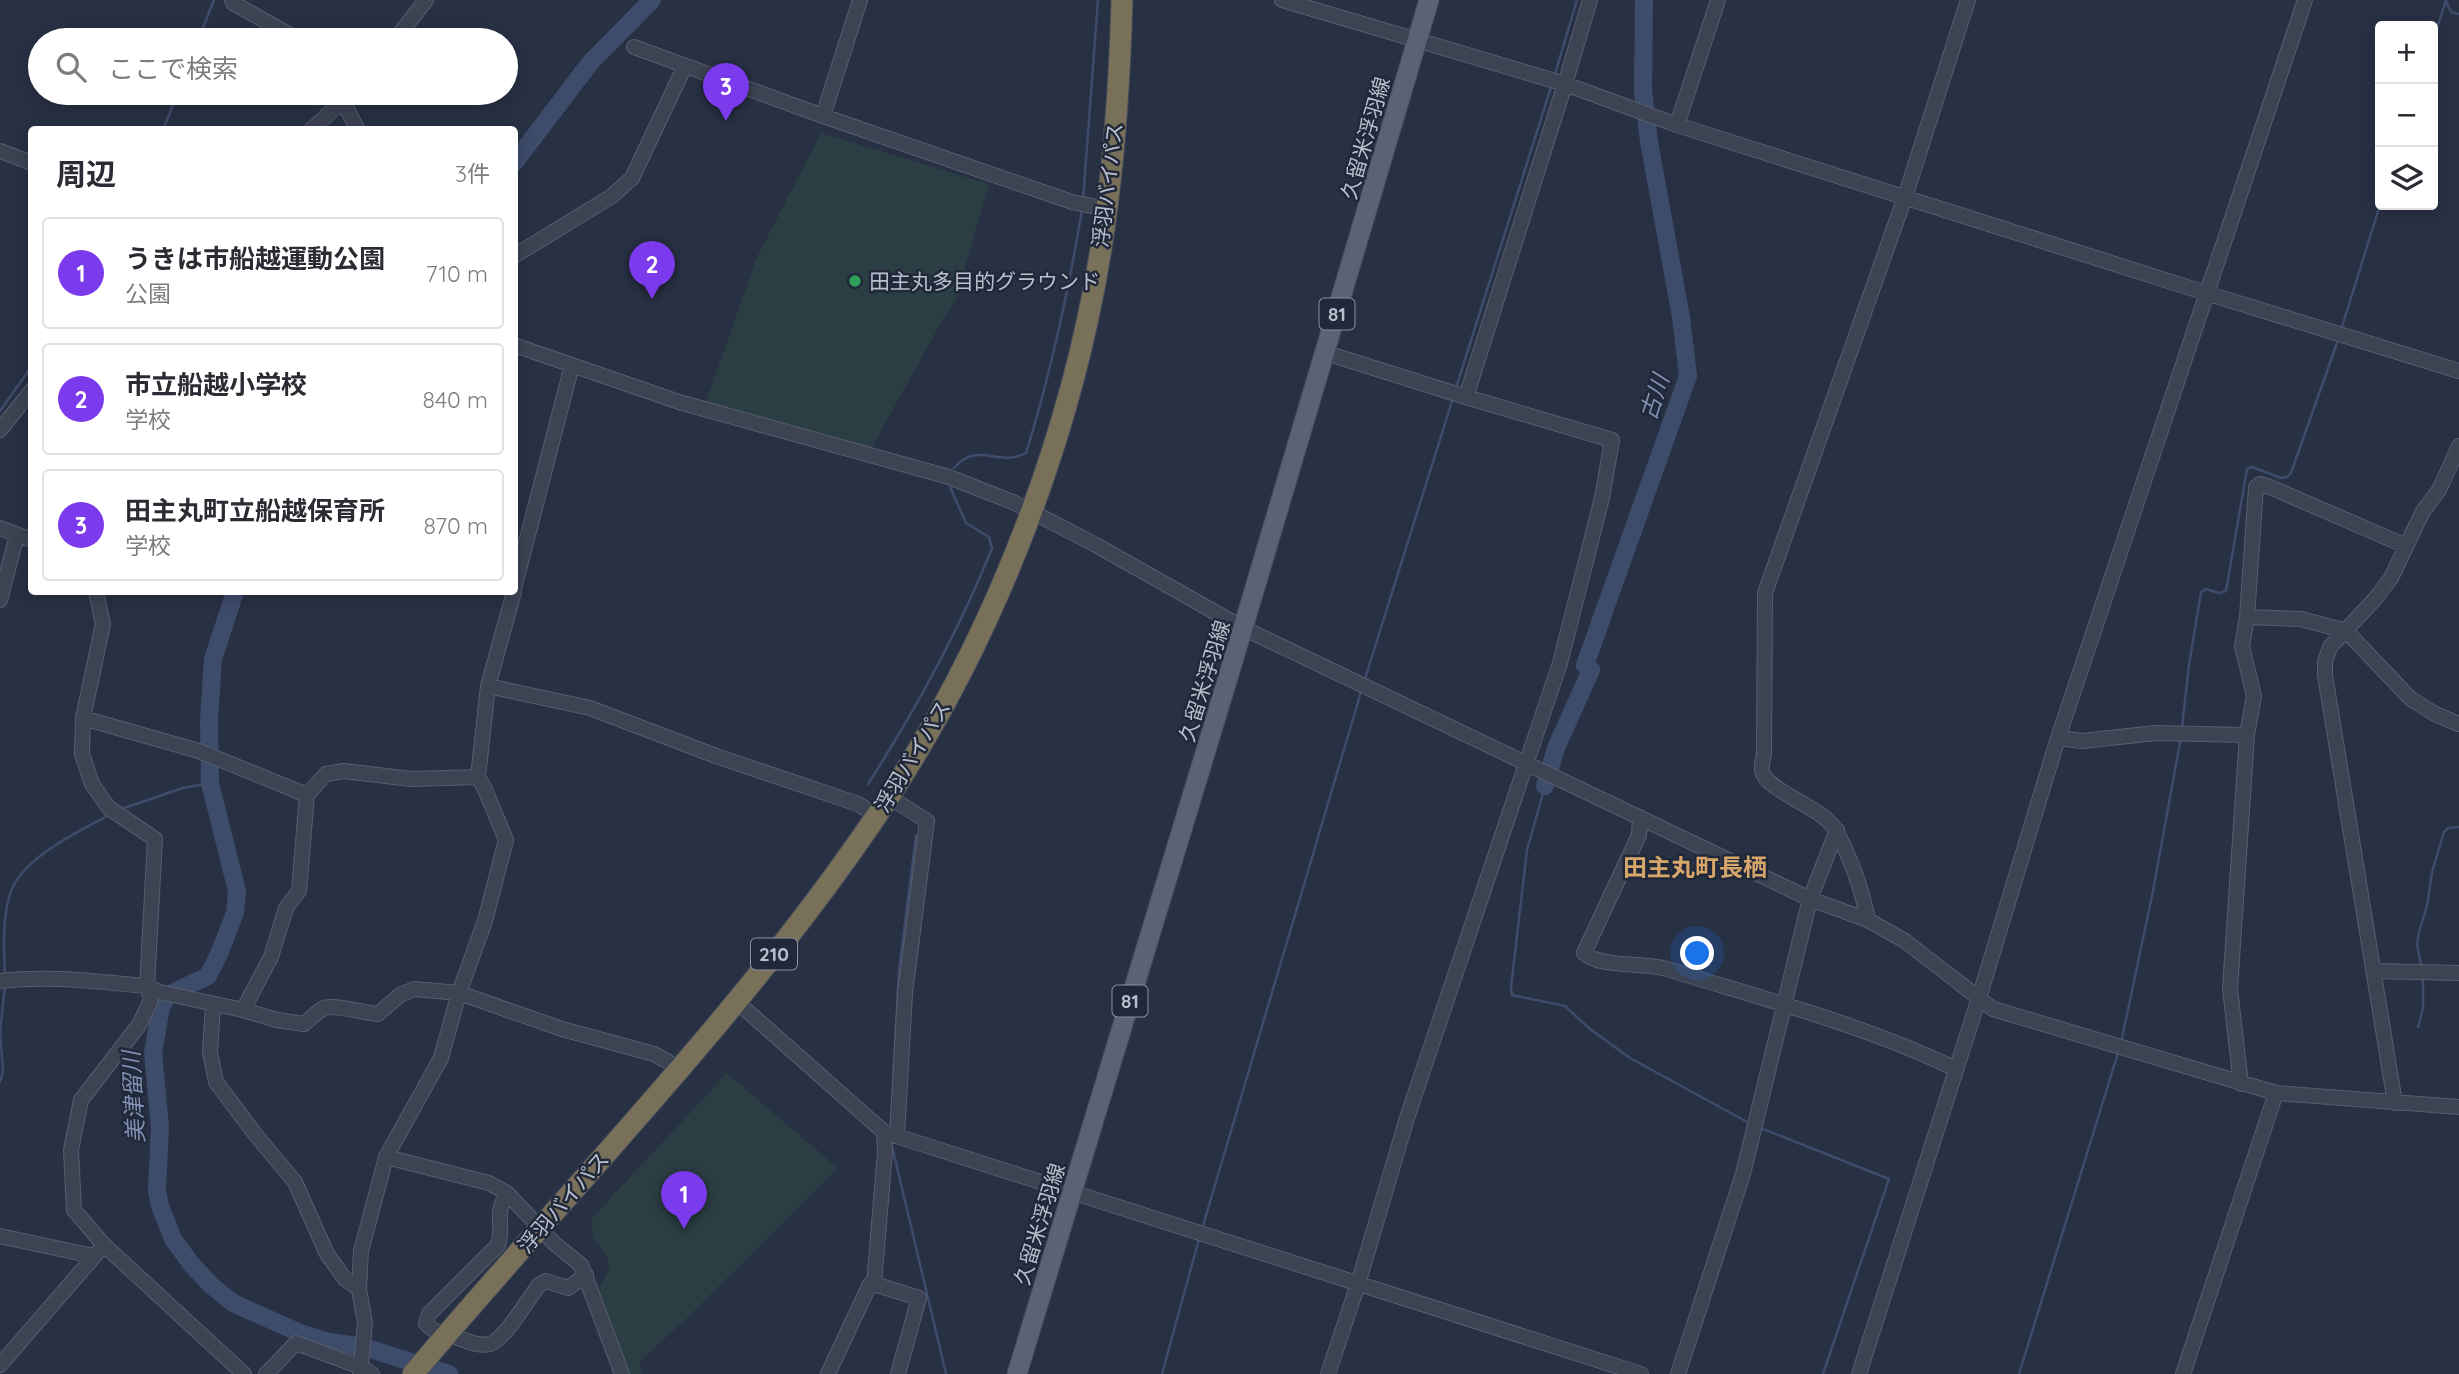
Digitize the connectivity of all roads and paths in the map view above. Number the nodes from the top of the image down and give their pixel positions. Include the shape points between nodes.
1 (232, 0) edge
2 (426, 0) edge
3 (860, 0) edge
4 (1122, 0) edge
5 (1282, 0) edge
6 (1429, 0) edge
7 (1590, 0) edge
8 (1718, 0) edge
9 (1968, 0) edge
10 (2305, 0) edge
11 (278, 28) edge
12 (404, 28) edge
13 (1417, 41) junction
14 (634, 47) dead end
15 (685, 66) junction
16 (1565, 84) junction
17 (335, 105) edge
18 (348, 105) edge
19 (823, 116) junction
20 (1677, 125) junction
21 (315, 126) edge
22 (356, 126) edge
23 (0, 151) edge
24 (28, 162) edge
25 (1905, 198) junction
26 (1107, 209) junction
27 (518, 247) edge
28 (2206, 293) junction
29 (518, 346) edge
30 (1326, 353) junction
31 (572, 365) junction
32 (2459, 371) edge
33 (28, 395) edge
34 (1466, 397) junction
35 (0, 430) edge
36 (2459, 446) edge
37 (1030, 511) junction
38 (0, 528) edge
39 (16, 535) junction
40 (28, 539) edge
41 (2406, 546) junction
42 (518, 574) edge
43 (97, 595) edge
44 (513, 595) edge
45 (0, 600) edge
46 (2247, 617) junction
47 (1243, 628) junction
48 (2346, 631) junction
49 (488, 685) junction
50 (83, 718) junction
51 (2459, 724) edge
52 (2247, 735) junction
53 (2058, 738) junction
54 (1525, 763) junction
55 (478, 777) junction
56 (307, 795) junction
57 (889, 797) junction
58 (877, 816) junction
59 (1640, 817) junction
60 (1837, 830) junction
61 (1810, 899) junction
62 (1868, 920) junction
63 (2373, 971) junction
64 (2459, 973) edge
65 (5, 980) edge
66 (153, 989) junction
67 (459, 993) junction
68 (1979, 998) junction
69 (736, 1001) junction
70 (213, 1004) junction
71 (1783, 1005) junction
72 (243, 1010) junction
73 (679, 1068) junction
74 (1956, 1069) junction
75 (2241, 1084) junction
76 (2276, 1093) junction
77 (2395, 1102) junction
78 (2459, 1107) edge
79 (891, 1134) junction
80 (386, 1157) junction
81 (506, 1193) junction
82 (1072, 1193) junction
83 (541, 1229) junction
84 (0, 1236) edge
85 (104, 1245) junction
86 (93, 1256) junction
87 (586, 1275) junction
88 (874, 1283) junction
89 (1358, 1284) junction
90 (359, 1289) junction
91 (443, 1338) junction
92 (0, 1365) edge
93 (364, 1371) edge
94 (244, 1374) edge
95 (266, 1374) edge
96 (413, 1374) edge
97 (622, 1374) edge
98 (828, 1374) edge
99 (898, 1374) edge
100 (1017, 1374) edge
101 (1328, 1374) edge
102 (1641, 1374) edge
103 (1678, 1374) edge
104 (1859, 1374) edge
105 (2183, 1374) edge

1 - 11 street
2 - 12 street
3 - 19 street
4 - 26 highway, 浮羽バイパス / 210
5 - 13 street
6 - 13 main road, 久留米浮羽線 / 81
7 - 16 street
8 - 20 street
9 - 25 street
10 - 28 street
13 - 16 street
13 - 30 main road, 久留米浮羽線 / 81
14 - 15 street
15 - 19 street
15 - 27 street via 632,178 588,212
16 - 20 street
16 - 34 street
17 - 21 street
18 - 22 street
19 - 26 street via 1072,202
20 - 25 street
23 - 24 street
25 - 28 street
25 - 60 street via 1765,593 1762,771 1768,782 1819,812
26 - 37 highway, 浮羽バイパス / 210 via 1075,368
28 - 32 street
28 - 53 street
29 - 31 street
30 - 34 street
30 - 47 main road, 久留米浮羽線 / 81
31 - 37 street via 679,402 949,477
31 - 42 street
33 - 35 street
34 - 54 street via 1612,440 1560,663
36 - 41 street
37 - 47 street
37 - 57 highway, 浮羽バイパス / 210 via 991,610
38 - 39 street
39 - 40 street
39 - 45 street
41 - 46 street via 2260,484 2256,487
41 - 48 street via 2391,578
43 - 50 street via 103,624
44 - 49 street
46 - 48 street via 2301,619
46 - 52 street via 2242,646 2254,696
47 - 54 street
47 - 82 main road, 久留米浮羽線 / 81
48 - 51 street via 2410,699
48 - 63 street via 2330,647 2325,675
49 - 55 street
49 - 58 street via 590,708 858,804
50 - 56 street via 229,761
50 - 66 street via 82,754 92,783 114,813 155,839
52 - 53 street
52 - 75 street via 2230,989
53 - 68 street
54 - 59 street
54 - 89 street via 1407,1118
55 - 56 street via 411,779 344,771 326,774
55 - 67 street via 506,839 485,921
56 - 72 street via 299,891 286,908 271,957
57 - 58 highway, 浮羽バイパス / 210
57 - 79 street via 927,821
58 - 69 highway, 浮羽バイパス / 210
59 - 61 street
59 - 71 street via 1639,835 1584,953 1598,961 1655,965
60 - 61 street
60 - 62 street via 1860,882
61 - 62 street
61 - 71 street
62 - 68 street via 1905,941
63 - 64 street
63 - 77 street
65 - 66 street via 67,979
66 - 70 street
66 - 85 street via 139,1025 81,1100 77,1115 71,1150 74,1210
67 - 72 street via 414,989 378,1014 324,1007 304,1024
67 - 73 street via 562,1029 654,1054
67 - 80 street via 441,1058
68 - 74 street
68 - 75 street via 1993,1009
69 - 73 highway, 浮羽バイパス / 210
69 - 79 street
70 - 72 street
70 - 90 street via 210,1052 216,1082 295,1182 327,1254 345,1279
71 - 74 street via 1905,1045
71 - 103 street via 1743,1174
73 - 83 highway, 浮羽バイパス / 210
74 - 104 street
75 - 76 street
76 - 77 street
76 - 105 street
77 - 78 street
79 - 82 street
79 - 88 street
80 - 81 street via 489,1183
80 - 90 street via 361,1251
81 - 83 street
81 - 91 street via 499,1206 498,1245 429,1314 426,1324
82 - 89 street
82 - 100 main road, 久留米浮羽線 / 81
83 - 87 street
83 - 91 highway, 浮羽バイパス / 210
84 - 86 street
85 - 86 street
85 - 94 street
86 - 92 street
87 - 91 street via 568,1288 546,1281 539,1285 491,1344
87 - 97 street
88 - 98 street via 870,1283
88 - 99 street via 919,1298
89 - 101 street
89 - 102 street
90 - 93 street via 365,1323
91 - 96 highway, 浮羽バイパス / 210
93 - 95 street via 296,1343

